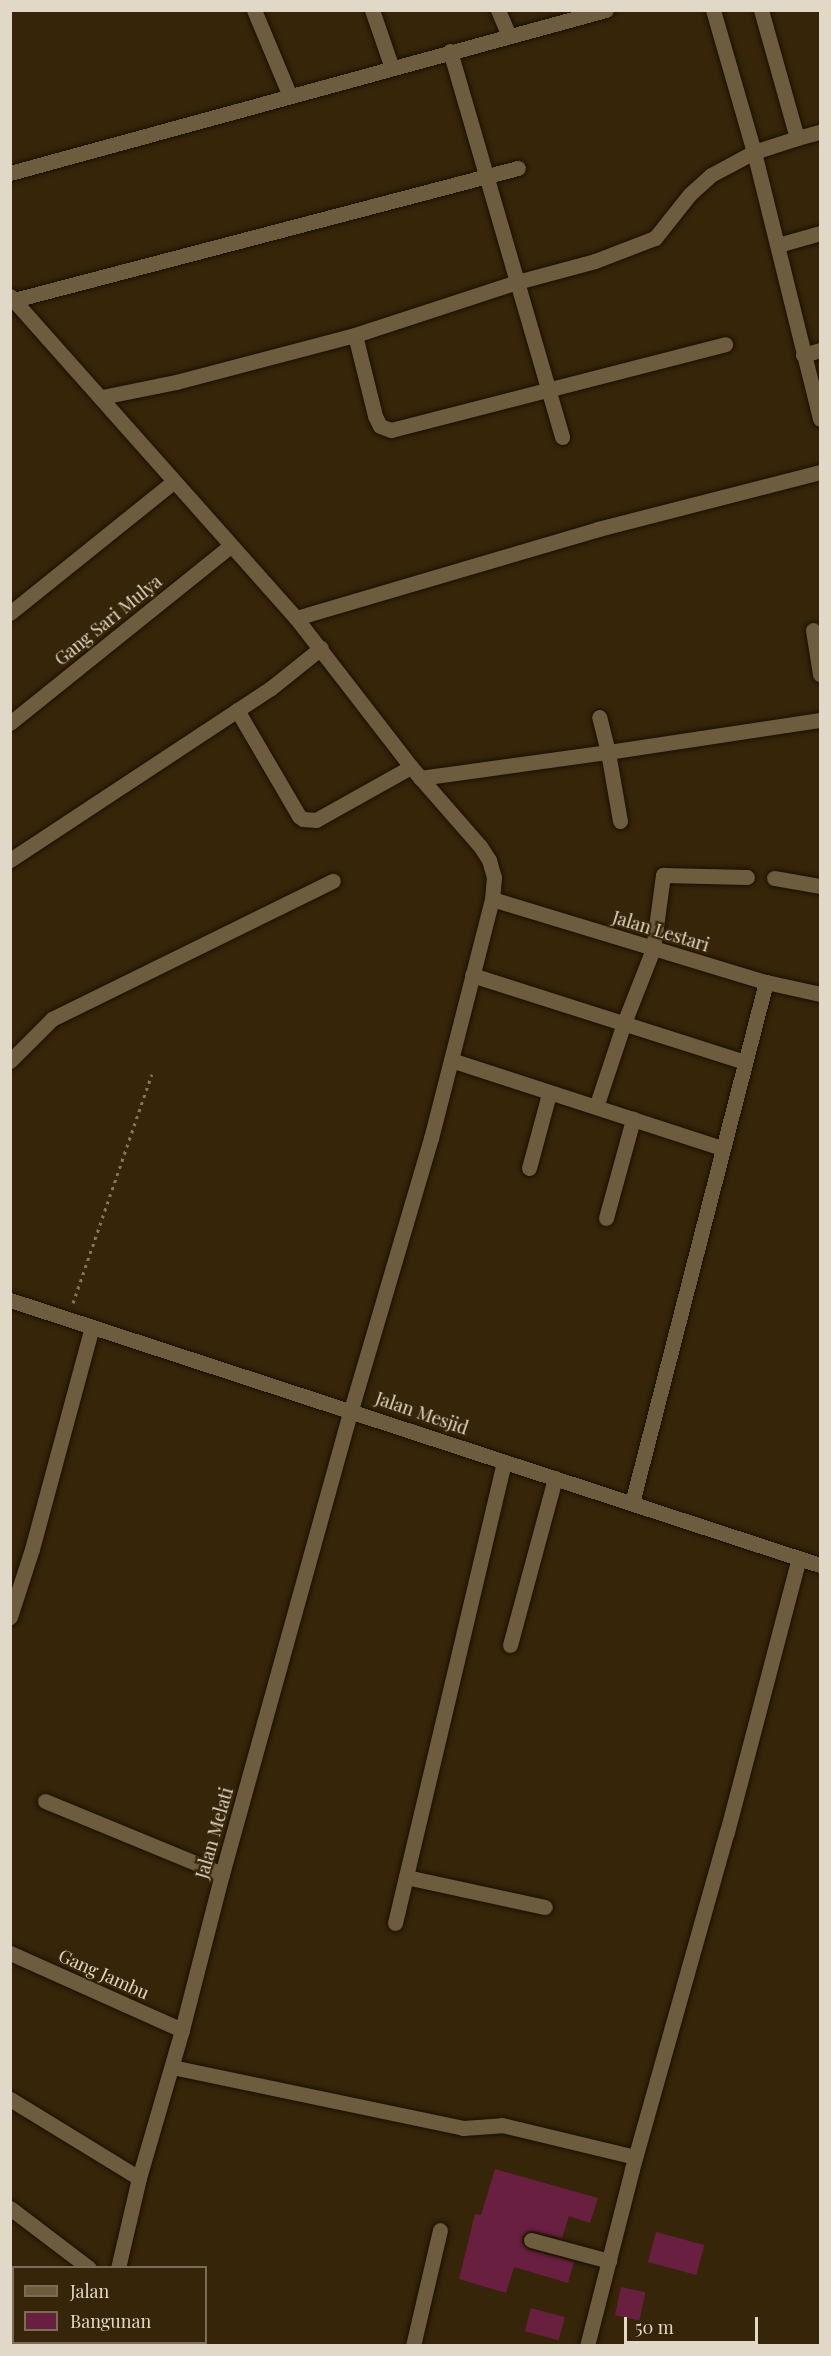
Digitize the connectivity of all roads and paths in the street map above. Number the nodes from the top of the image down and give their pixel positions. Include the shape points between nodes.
1 (254, 10) edge
2 (372, 10) edge
3 (498, 10) edge
4 (606, 10) edge
5 (713, 10) edge
6 (761, 10) edge
7 (509, 36) junction
8 (450, 51) junction
9 (392, 68) junction
10 (290, 96) junction
11 (820, 132) edge
12 (797, 138) junction
13 (754, 152) junction
14 (518, 168) dead end
15 (10, 173) edge
16 (485, 177) junction
17 (820, 233) edge
18 (778, 245) junction
19 (517, 282) junction
20 (12, 298) edge
21 (355, 334) junction
22 (725, 344) dead end
23 (820, 350) edge
24 (803, 355) junction
25 (548, 391) junction
26 (102, 397) junction
27 (820, 419) edge
28 (562, 437) dead end
29 (820, 472) edge
30 (173, 482) junction
31 (230, 546) junction
32 (10, 614) edge
33 (296, 618) junction
34 (813, 630) dead end
35 (321, 648) junction
36 (820, 674) edge
37 (237, 710) junction
38 (598, 717) dead end
39 (820, 720) edge
40 (10, 723) edge
41 (608, 752) junction
42 (415, 773) junction
43 (620, 821) dead end
44 (10, 860) edge
45 (747, 877) dead end
46 (774, 878) dead end
47 (333, 881) dead end
48 (820, 886) edge
49 (492, 899) junction
50 (653, 949) junction
51 (472, 975) junction
52 (766, 982) junction
53 (820, 994) edge
54 (624, 1023) junction
55 (451, 1060) junction
56 (10, 1061) edge
57 (744, 1062) junction
58 (152, 1074) dead end
59 (549, 1094) junction
60 (596, 1107) junction
61 (633, 1119) junction
62 (722, 1148) junction
63 (529, 1168) dead end
64 (606, 1218) dead end
65 (10, 1300) edge
66 (68, 1319) junction
67 (92, 1327) junction
68 (351, 1409) junction
69 (504, 1462) junction
70 (555, 1478) junction
71 (632, 1503) junction
72 (799, 1558) junction
73 (820, 1565) edge
74 (10, 1617) edge
75 (510, 1645) dead end
76 (45, 1801) dead end
77 (222, 1874) junction
78 (406, 1877) junction
79 (545, 1907) dead end
80 (395, 1923) dead end
81 (10, 1953) edge
82 (182, 2030) junction
83 (172, 2067) junction
84 (10, 2099) edge
85 (635, 2157) junction
86 (139, 2178) junction
87 (10, 2208) edge
88 (440, 2230) dead end
89 (531, 2240) dead end
90 (609, 2261) junction
91 (86, 2266) edge
92 (118, 2266) edge
93 (414, 2346) edge
94 (587, 2346) edge

1 - 10 street
2 - 9 street
3 - 7 street
4 - 7 street
5 - 13 street
6 - 12 street
7 - 8 street
8 - 9 street
8 - 16 street
9 - 10 street
10 - 15 street
11 - 12 street
12 - 13 street
13 - 18 street
13 - 19 street via 700,183 655,238 605,258
14 - 16 street
16 - 19 street
16 - 20 street
17 - 18 street
18 - 24 street
19 - 21 street
19 - 25 street
20 - 26 street, Jalan Melati
21 - 25 street via 375,416 380,426 391,430
21 - 26 street via 176,382
22 - 25 street
23 - 24 street
24 - 27 street
25 - 28 street
26 - 30 street, Jalan Melati
29 - 33 street via 598,529
30 - 31 street, Jalan Melati
30 - 32 street
31 - 33 street, Jalan Melati
31 - 40 street, Gang Sari Mulya
33 - 35 street, Jalan Melati
34 - 36 street
35 - 37 street
35 - 42 street, Jalan Melati
37 - 42 street via 303,819 316,820
37 - 44 street
38 - 41 street
39 - 41 street
41 - 42 street
41 - 43 street
42 - 49 street, Jalan Melati via 489,860 494,877
45 - 50 street via 657,875
46 - 48 street
47 - 56 street via 52,1019
49 - 50 street, Jalan Lestari
49 - 51 street, Jalan Melati
50 - 52 street, Jalan Lestari
50 - 54 street
51 - 54 street
51 - 55 street, Jalan Melati
52 - 53 street, Jalan Lestari
52 - 57 street
54 - 57 street
54 - 60 street
55 - 59 street
55 - 68 street, Jalan Melati
57 - 62 street
58 - 66 path
59 - 60 street
59 - 63 street
60 - 61 street
61 - 62 street
61 - 64 street
62 - 71 street
65 - 66 street, Jalan Mesjid
66 - 67 street, Jalan Mesjid
67 - 68 street, Jalan Mesjid via 227,1373
67 - 74 street
68 - 69 street, Jalan Mesjid
68 - 77 street, Jalan Melati
69 - 70 street, Jalan Mesjid
69 - 78 street
70 - 71 street, Jalan Mesjid
70 - 75 street
71 - 72 street, Jalan Mesjid
72 - 73 street, Jalan Mesjid
72 - 85 street via 728,1832
76 - 77 street
77 - 82 street, Jalan Melati
78 - 79 street
78 - 80 street
81 - 82 street, Gang Jambu
82 - 83 street, Jalan Melati
83 - 85 street via 463,2128 502,2125
83 - 86 street, Jalan Melati
84 - 86 street
85 - 90 street
86 - 92 street, Jalan Melati
87 - 91 street
88 - 93 street
89 - 90 street
90 - 94 street

